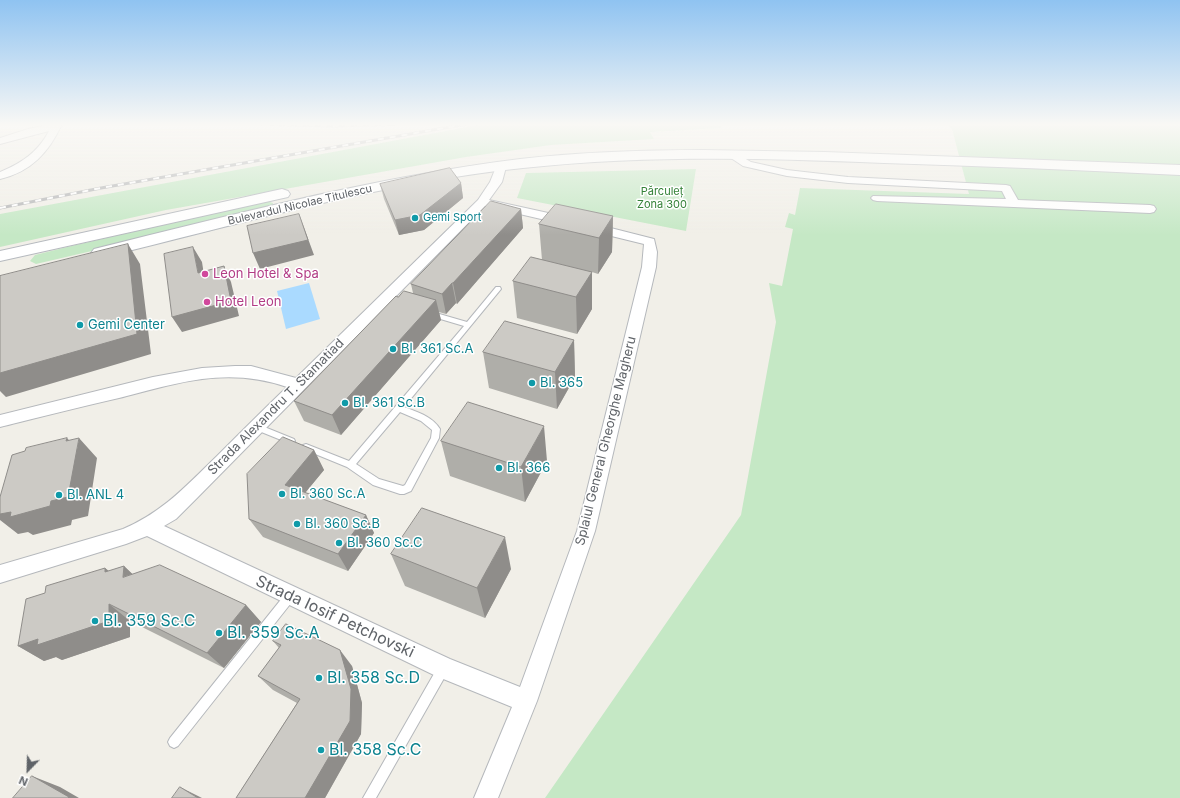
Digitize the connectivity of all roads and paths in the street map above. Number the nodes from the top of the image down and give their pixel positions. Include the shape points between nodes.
1 (31, 161) edge
2 (487, 161) edge
3 (558, 161) edge
4 (743, 161) edge
5 (1021, 161) edge
6 (1111, 161) edge
7 (1180, 163) edge
8 (501, 167) junction
9 (1180, 170) edge
10 (0, 176) edge
11 (877, 198) dead end
12 (482, 202) junction
13 (1014, 203) junction
14 (1150, 209) dead end
15 (0, 256) edge
16 (89, 256) edge
17 (498, 289) dead end
18 (419, 310) edge
19 (469, 325) junction
20 (298, 385) junction
21 (398, 408) junction
22 (0, 421) edge
23 (257, 427) junction
24 (350, 465) junction
25 (147, 528) junction
26 (0, 574) edge
27 (291, 595) junction
28 (444, 668) junction
29 (526, 701) junction
30 (174, 742) dead end
31 (369, 798) edge
32 (486, 798) edge

1 - 10 street
2 - 15 main road, Bulevardul Nicolae Titulescu via 250,200
3 - 8 main road, Bulevardul Nicolae Titulescu
4 - 13 street via 787,173 848,180 1006,188
5 - 9 main road, Bulevardul Nicolae Titulescu
6 - 7 main road, Bulevardul Nicolae Titulescu
8 - 12 street, Strada Alexandru T. Stamatiad via 496,182
8 - 16 main road, Bulevardul Nicolae Titulescu via 428,177 340,194
11 - 13 street
12 - 20 street, Strada Alexandru T. Stamatiad via 388,300
12 - 29 street, Splaiul General Gheorghe Magheru via 634,236 650,242 651,252 586,531
13 - 14 street
17 - 19 lane
18 - 19 lane
19 - 21 lane
20 - 22 street via 252,372 202,373 163,380
20 - 23 street, Strada Alexandru T. Stamatiad
21 - 24 lane
21 - 24 lane via 423,418 436,429 435,438 408,488 400,490 376,482
23 - 24 lane
23 - 25 street, Strada Alexandru T. Stamatiad via 191,493
25 - 26 street, Strada Alexandru T. Stamatiad
25 - 27 street, Strada Iosif Petchovski
27 - 28 street, Strada Iosif Petchovski
27 - 30 lane
28 - 29 street, Strada Iosif Petchovski
28 - 31 lane
29 - 32 street, Splaiul General Gheorghe Magheru

